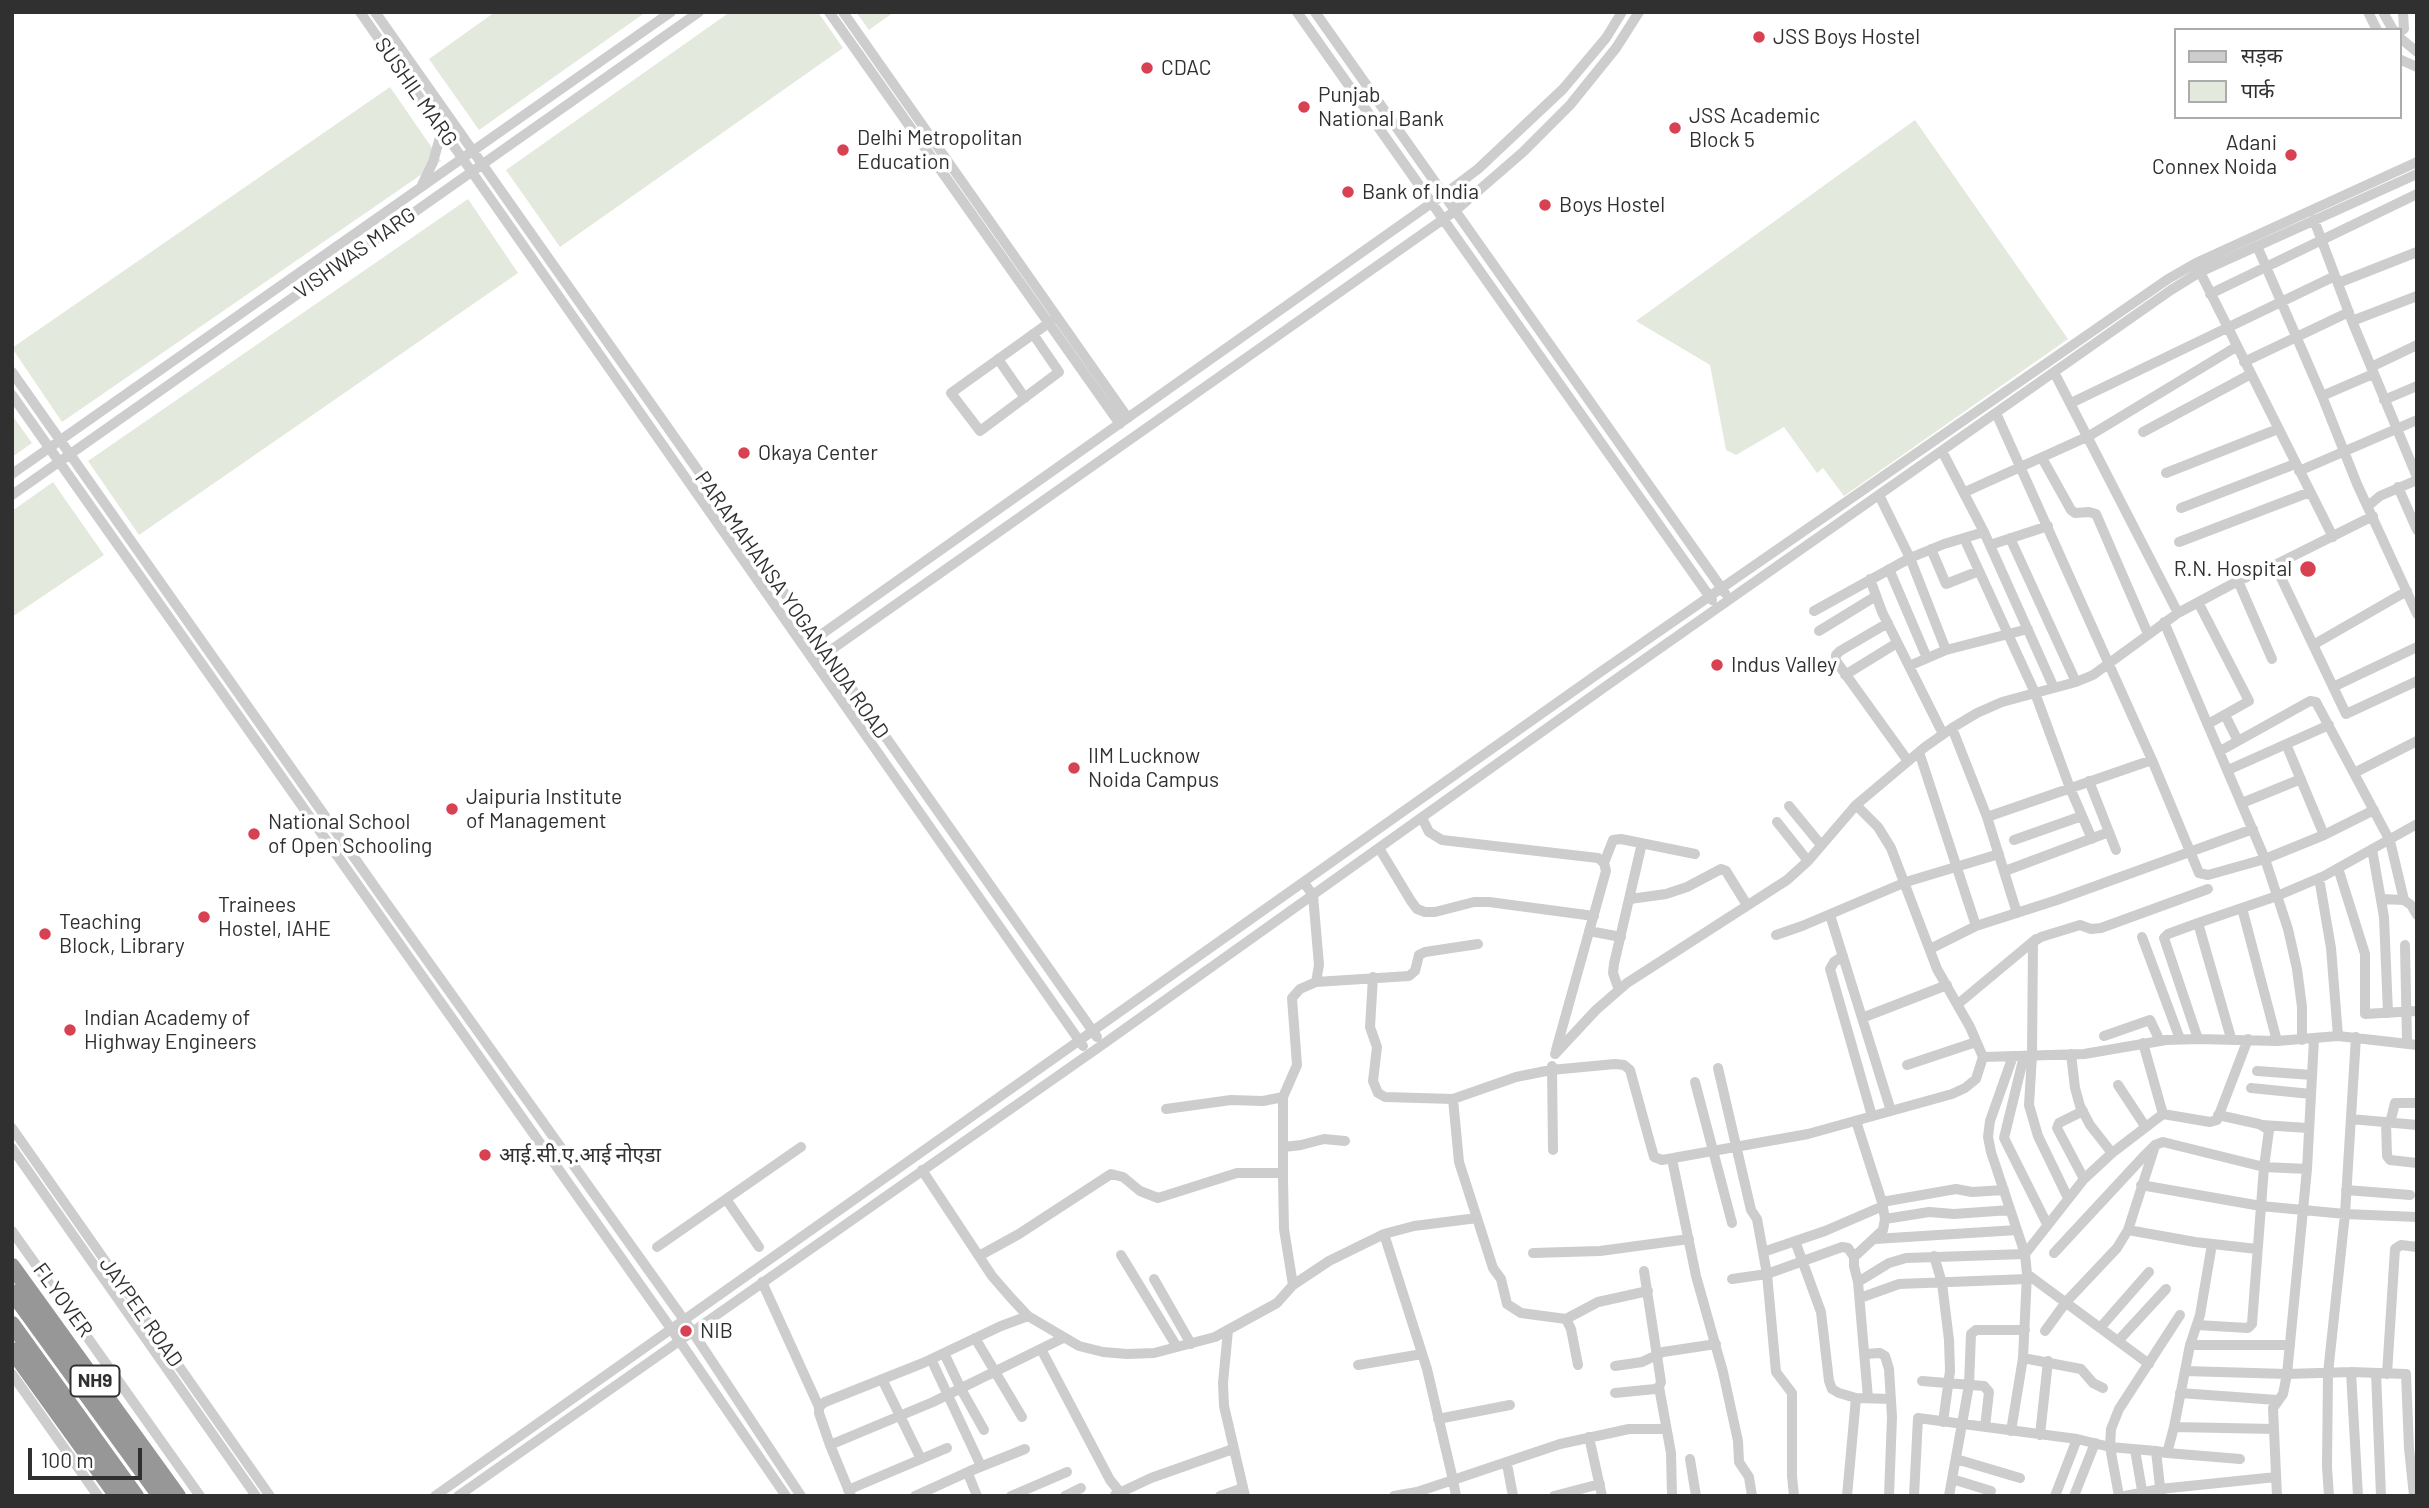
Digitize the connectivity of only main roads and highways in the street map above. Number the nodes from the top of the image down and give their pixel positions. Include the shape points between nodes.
1 (12, 1266) edge
2 (12, 1292) edge
3 (12, 1324) edge
4 (12, 1350) edge
5 (117, 1496) edge
6 (136, 1496) edge
7 (160, 1496) edge
8 (178, 1496) edge

1 - 8 highway, FLYOVER / NH9
2 - 7 highway
3 - 6 highway
4 - 5 highway

